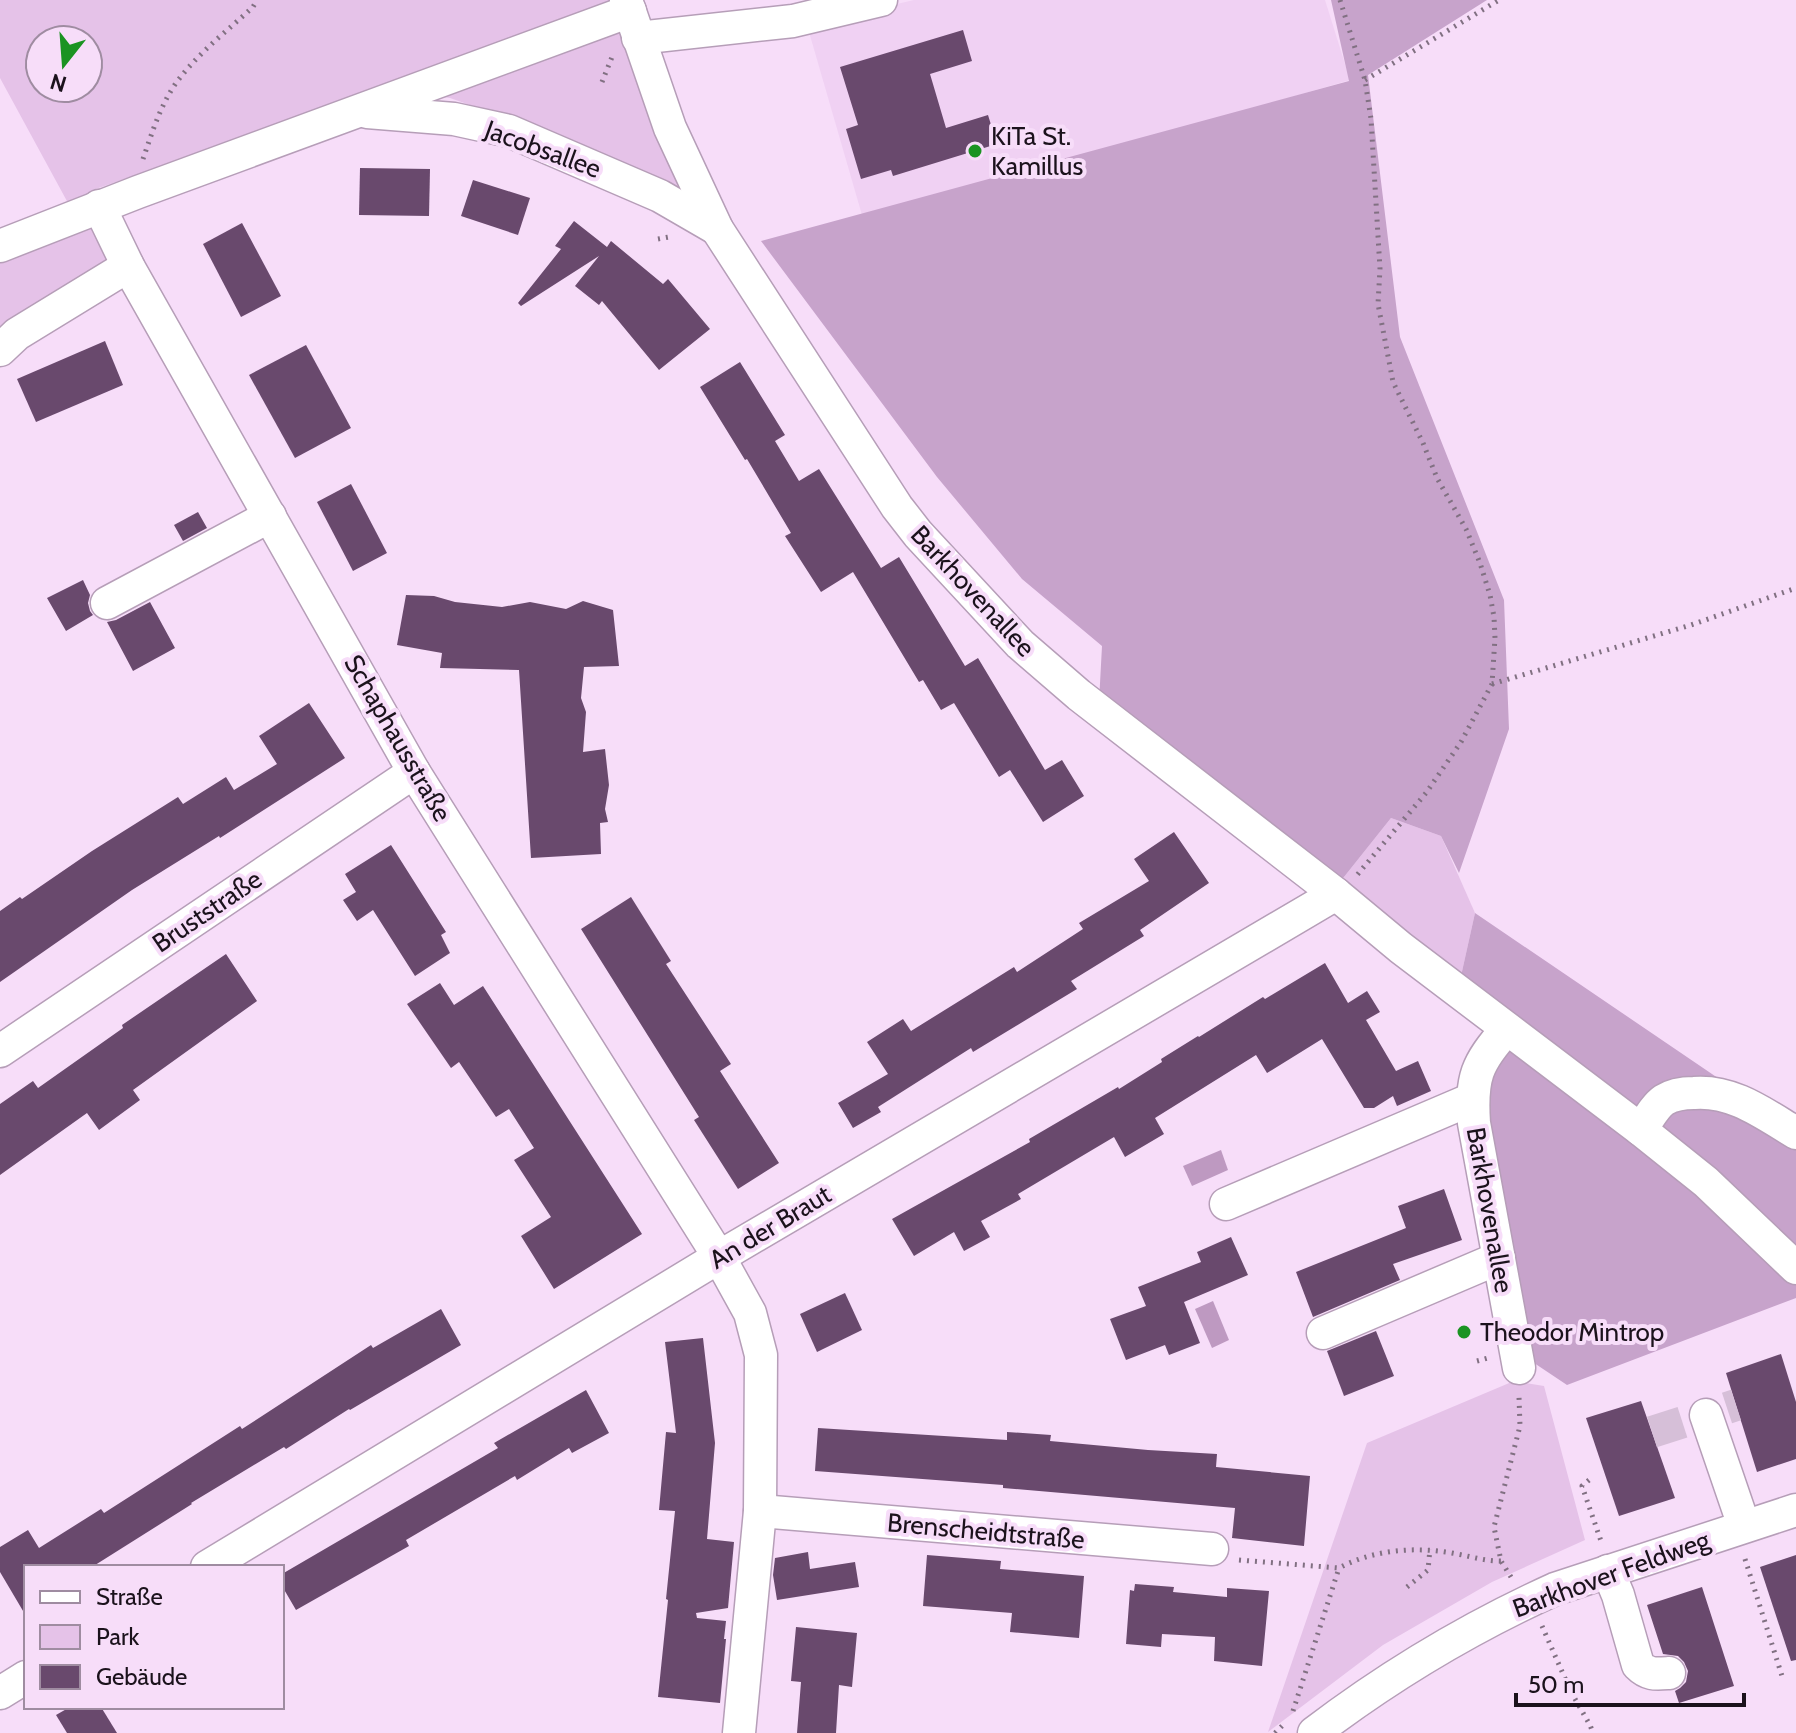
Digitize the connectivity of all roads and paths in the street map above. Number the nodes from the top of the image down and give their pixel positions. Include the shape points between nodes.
1 (257, 0) edge
2 (881, 0) edge
3 (1340, 0) edge
4 (1499, 0) edge
5 (631, 16) edge
6 (609, 64) dead end
7 (1365, 80) junction
8 (602, 82) dead end
9 (356, 111) junction
10 (138, 192) junction
11 (99, 206) junction
12 (717, 229) junction
13 (0, 246) edge
14 (128, 266) junction
15 (0, 350) edge
16 (270, 516) junction
17 (1796, 588) edge
18 (107, 603) dead end
19 (1492, 684) junction
20 (414, 772) junction
21 (1336, 894) junction
22 (1507, 1029) junction
23 (0, 1051) edge
24 (1472, 1099) junction
25 (1641, 1130) junction
26 (1796, 1133) edge
27 (1226, 1204) dead end
28 (719, 1257) junction
29 (1499, 1258) junction
30 (1796, 1268) edge
31 (1323, 1333) dead end
32 (1519, 1368) dead end
33 (1519, 1404) dead end
34 (1706, 1415) dead end
35 (1589, 1480) dead end
36 (1796, 1510) edge
37 (760, 1511) junction
38 (1740, 1528) junction
39 (1212, 1549) joint
40 (1430, 1549) junction
41 (1501, 1561) junction
42 (210, 1565) edge
43 (1339, 1568) junction
44 (1610, 1570) junction
45 (1407, 1587) dead end
46 (1528, 1601) junction
47 (1669, 1673) dead end
48 (1782, 1676) dead end
49 (24, 1678) edge
50 (0, 1693) edge
51 (1295, 1701) dead end
52 (739, 1733) edge
53 (1314, 1733) edge
54 (1593, 1733) edge

1 - 10 path via 176,83 158,115
2 - 5 street, Jacobsallee via 793,21
3 - 7 path
4 - 7 path
5 - 9 street, Jacobsallee
5 - 12 street, Barkhovenallee via 670,128
6 - 8 path
7 - 19 path via 1375,173 1378,304 1393,382 1480,563 1494,617
9 - 10 street, Jacobsallee
9 - 12 street, Jacobsallee via 454,119 509,131 660,196
10 - 11 street, Jacobsallee
11 - 13 street, Jacobsallee
11 - 14 street, Schaphausstraße
12 - 21 street, Barkhovenallee via 897,507 1020,644
14 - 15 street via 17,334
14 - 16 street, Schaphausstraße
16 - 18 street
16 - 20 street, Schaphausstraße
17 - 19 path
19 - 21 path via 1426,793 1361,873
20 - 23 street, Bruststraße
20 - 28 street, Schaphausstraße
21 - 22 street, Barkhovenallee
21 - 28 street, An der Braut
22 - 24 street, Barkhovenallee via 1486,1051
22 - 25 street, Barkhovenallee
24 - 27 street, Barkhovenallee
24 - 29 street, Barkhovenallee
25 - 26 street via 1662,1101 1701,1092 1740,1101
25 - 30 street, Barkhovenallee via 1706,1182
28 - 37 street via 750,1313 761,1355
28 - 42 street, An der Braut
29 - 31 street
29 - 32 street, Barkhovenallee
33 - 41 path via 1520,1426 1494,1527
34 - 38 street
35 - 44 path via 1582,1486
36 - 38 street, Barkhover Feldweg
37 - 39 street, Brenscheidtstraße
37 - 52 street
38 - 44 street, Barkhover Feldweg
38 - 48 path
39 - 43 path via 1219,1558
40 - 41 path
40 - 43 path via 1379,1554
40 - 45 path via 1428,1570
41 - 46 path
43 - 51 path
44 - 46 street, Barkhover Feldweg
44 - 47 street via 1638,1665 1646,1673
46 - 53 street, Barkhover Feldweg via 1400,1672
46 - 54 path
49 - 50 street

